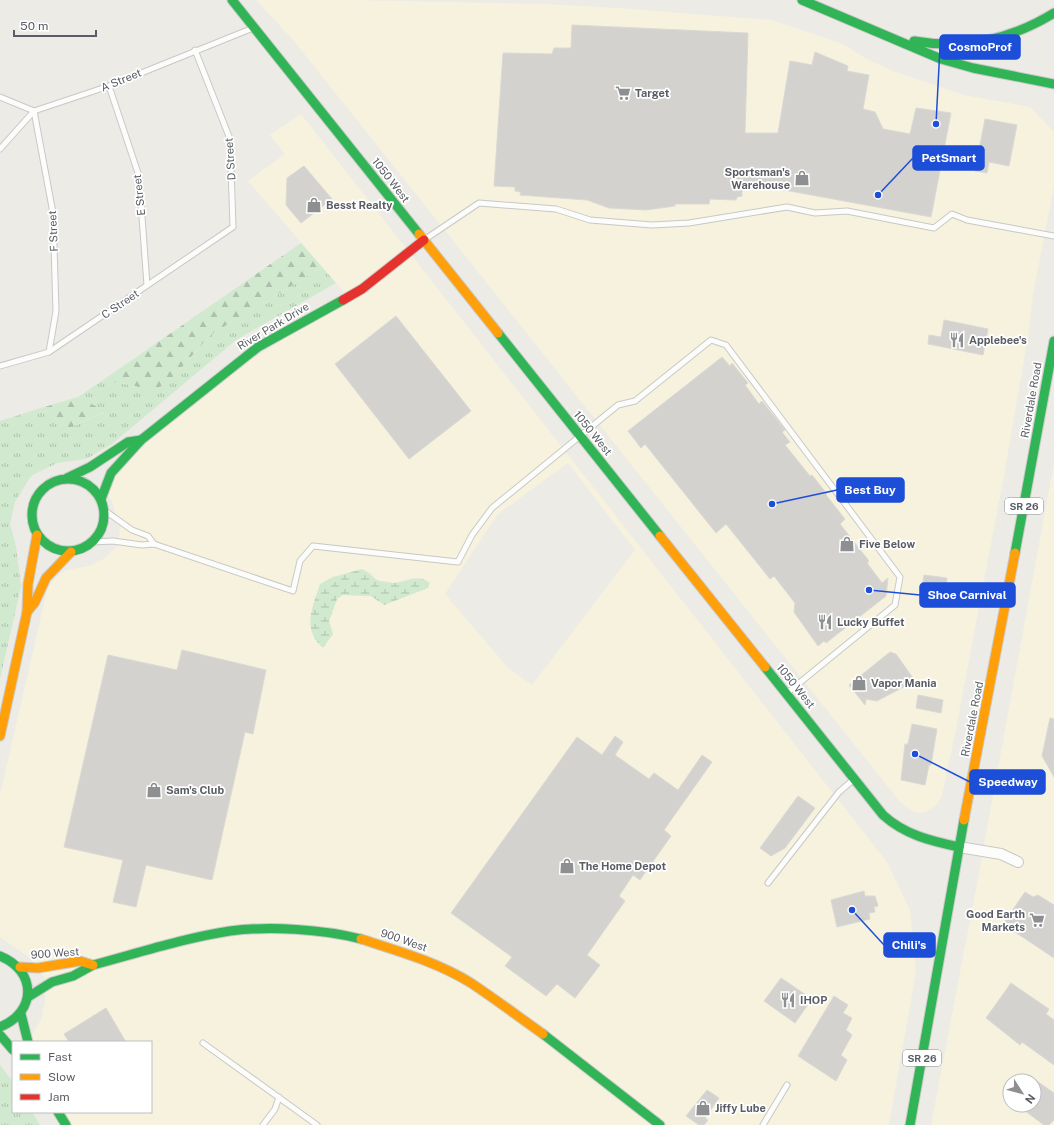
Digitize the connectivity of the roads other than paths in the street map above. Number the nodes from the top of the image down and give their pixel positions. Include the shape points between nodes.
1 (232, 0) edge
2 (802, 0) edge
3 (1054, 13) edge
4 (254, 28) junction
5 (877, 31) junction
6 (195, 50) junction
7 (1054, 84) edge
8 (109, 86) junction
9 (0, 97) edge
10 (34, 111) junction
11 (0, 149) edge
12 (233, 227) joint
13 (1054, 236) edge
14 (424, 240) junction
15 (147, 285) junction
16 (1054, 341) edge
17 (49, 352) junction
18 (0, 366) edge
19 (580, 436) junction
20 (141, 440) junction
21 (67, 478) junction
22 (101, 499) junction
23 (104, 510) junction
24 (37, 535) junction
25 (92, 542) junction
26 (154, 544) junction
27 (72, 552) junction
28 (27, 612) junction
29 (786, 693) junction
30 (0, 736) edge
31 (854, 780) junction
32 (959, 847) junction
33 (1018, 862) dead end
34 (768, 883) dead end
35 (1, 954) edge
36 (93, 965) junction
37 (20, 967) junction
38 (28, 997) junction
39 (21, 1014) junction
40 (0, 1027) edge
41 (0, 1035) edge
42 (28, 1041) edge
43 (203, 1043) dead end
44 (12, 1049) edge
45 (787, 1085) dead end
46 (279, 1097) junction
47 (59, 1113) edge
48 (66, 1125) edge
49 (263, 1125) edge
50 (317, 1125) edge
51 (660, 1125) edge
52 (762, 1125) edge
53 (910, 1125) edge

1 - 4 main road, 1050 West
2 - 5 main road
3 - 5 main road via 1016,33 975,44 935,45
4 - 6 lane, A Street
4 - 14 main road, 1050 West
5 - 7 main road via 919,52 941,59
6 - 8 lane, A Street
6 - 12 lane, D Street via 230,139
8 - 10 lane, A Street
8 - 15 lane, E Street via 139,176
9 - 10 lane
10 - 11 lane, A Street
10 - 17 lane, F Street via 53,213 56,311
12 - 15 lane, C Street
13 - 14 lane via 967,220 952,214 934,228 847,211 815,213 787,207 689,223 652,226 590,220 556,208 479,203
14 - 19 main road, 1050 West
14 - 20 main road, River Park Drive via 362,288 258,347
15 - 17 lane, C Street
16 - 32 main road, Riverdale Road / SR 26
17 - 18 lane, C Street
19 - 26 lane via 492,508 472,534 458,562 314,546 300,561 293,591
19 - 29 main road, 1050 West
19 - 29 lane via 618,405 634,401 711,340 726,345 900,577 895,605
20 - 21 main road, River Park Drive via 128,442 90,467
20 - 22 main road, River Park Drive via 135,450 106,480
21 - 22 main road via 87,484
21 - 24 main road via 46,485 36,498 31,514 32,525
22 - 23 main road
23 - 25 main road via 102,528
23 - 26 lane via 132,530 148,536
24 - 27 main road via 43,543 52,548
24 - 28 main road via 25,598
25 - 26 lane
25 - 27 main road
27 - 28 main road via 46,578 35,602
28 - 30 main road
29 - 31 main road, 1050 West
31 - 32 main road, 1050 West via 899,830
31 - 34 lane via 839,792
32 - 33 street via 1001,854
32 - 53 main road, Riverdale Road / SR 26
35 - 37 main road
36 - 37 main road, 900 West via 80,961 38,968
36 - 38 main road, 900 West via 73,976 52,982
36 - 51 main road, 900 West via 231,931 302,930 369,941 423,959 470,983 554,1042
37 - 38 main road via 27,981
38 - 39 main road
39 - 40 main road
39 - 42 main road
41 - 44 main road
43 - 46 lane
45 - 52 lane
46 - 49 lane via 275,1109
46 - 50 lane
47 - 48 main road

